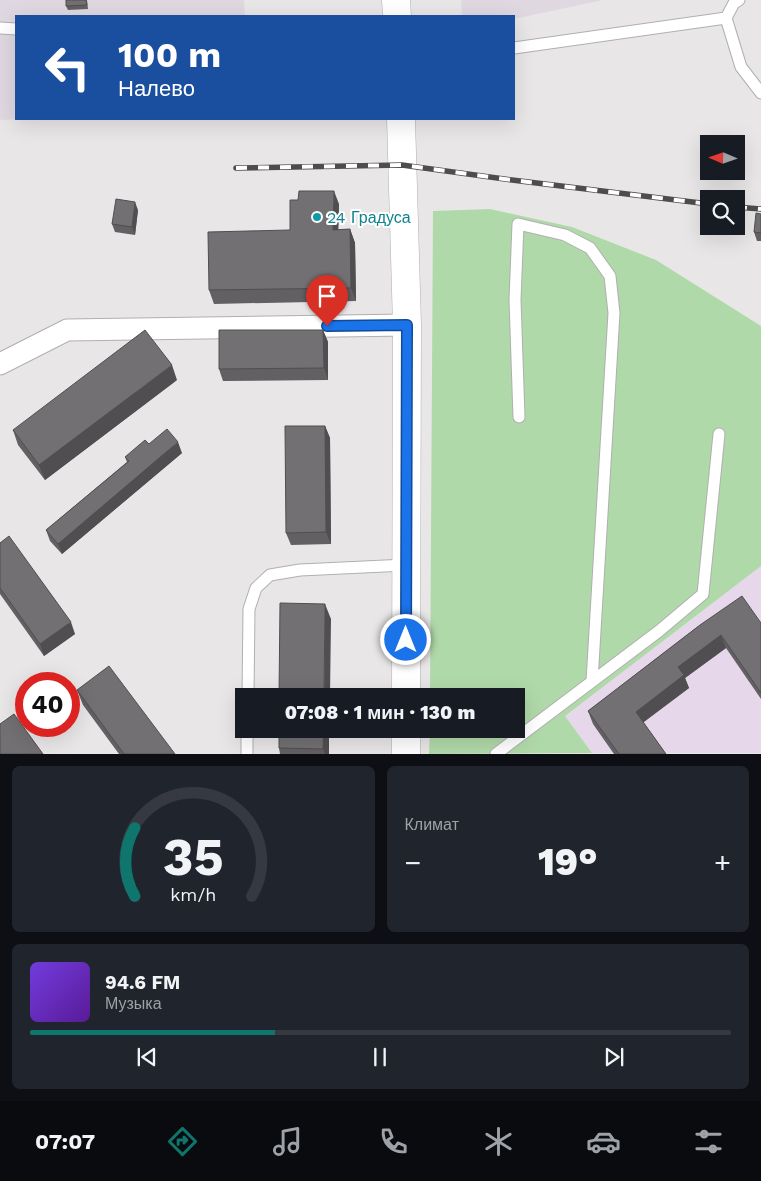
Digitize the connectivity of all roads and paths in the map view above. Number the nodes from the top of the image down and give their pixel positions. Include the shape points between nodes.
1 (396, 0) edge
2 (739, 0) edge
3 (397, 15) edge
4 (726, 18) junction
5 (0, 28) edge
6 (15, 29) edge
7 (515, 48) edge
8 (761, 93) edge
9 (401, 120) edge
10 (407, 325) junction
11 (0, 364) edge
12 (519, 417) dead end
13 (719, 434) dead end
14 (406, 566) junction
15 (592, 681) junction
16 (248, 688) edge
17 (406, 688) edge
18 (247, 738) edge
19 (406, 738) edge
20 (246, 754) edge
21 (406, 754) edge
22 (496, 754) edge

1 - 3 street
2 - 4 lane
4 - 7 lane
4 - 8 lane via 741,67
5 - 6 lane
9 - 10 street
10 - 11 street via 67,330
10 - 14 street
12 - 15 lane via 515,300 518,224 565,235 590,248 610,276 614,313
13 - 15 lane via 703,594
14 - 16 lane via 300,570 270,575 256,588 250,609
14 - 17 street
15 - 22 lane
18 - 20 lane
19 - 21 street

